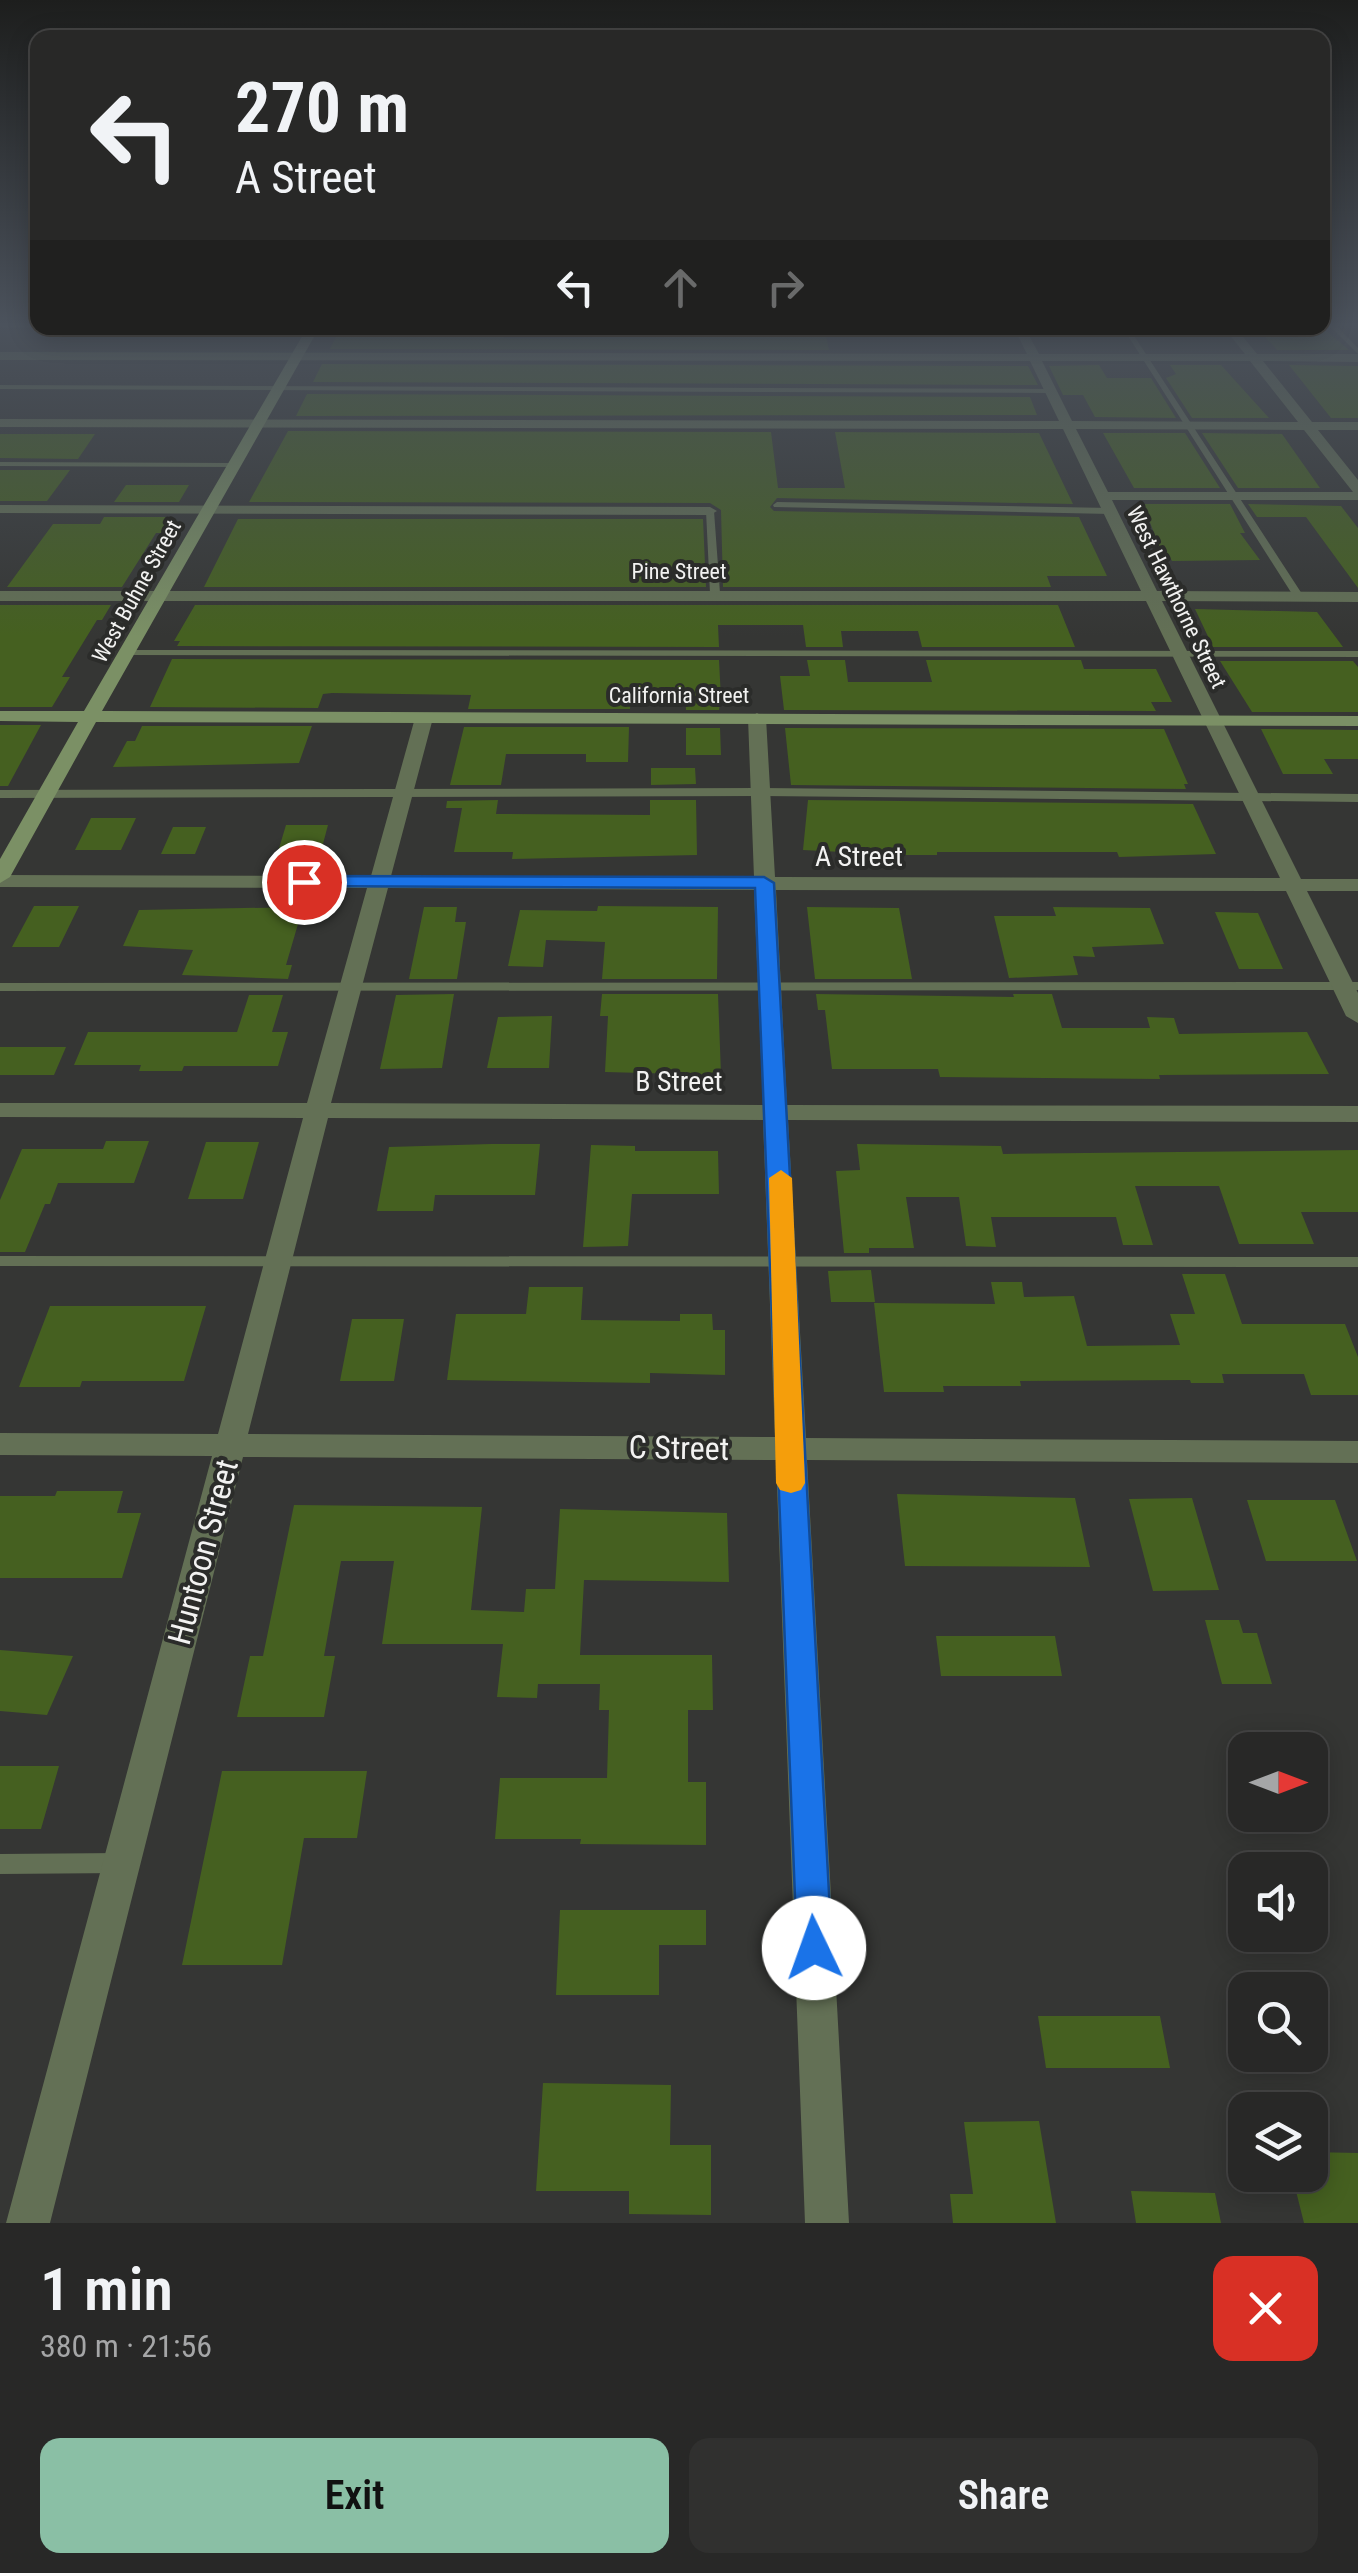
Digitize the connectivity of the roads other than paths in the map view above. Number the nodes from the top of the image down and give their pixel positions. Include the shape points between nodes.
1 (253, 429) edge
2 (1071, 429) edge
3 (1190, 429) edge
4 (1310, 429) edge
5 (0, 464) edge
6 (231, 465) junction
7 (1358, 492) edge
8 (1234, 496) junction
9 (1107, 503) junction
10 (777, 505) dead end
11 (0, 509) edge
12 (207, 510) junction
13 (710, 512) joint
14 (715, 593) junction
15 (0, 596) edge
16 (159, 596) junction
17 (1151, 596) junction
18 (1299, 596) junction
19 (1358, 596) edge
20 (128, 653) junction
21 (1178, 653) junction
22 (1358, 654) edge
23 (0, 716) edge
24 (90, 717) junction
25 (424, 718) junction
26 (757, 718) junction
27 (1212, 721) junction
28 (1358, 721) edge
29 (760, 792) junction
30 (0, 794) edge
31 (47, 794) junction
32 (403, 795) junction
33 (1249, 798) junction
34 (1358, 798) edge
35 (0, 879) edge
36 (380, 882) junction
37 (764, 883) junction
38 (1292, 886) junction
39 (1358, 886) edge
40 (1350, 986) edge
41 (0, 987) edge
42 (350, 987) junction
43 (769, 988) junction
44 (1358, 1016) edge
45 (0, 1110) edge
46 (317, 1110) junction
47 (777, 1111) junction
48 (1358, 1114) edge
49 (785, 1260) junction
50 (0, 1261) edge
51 (278, 1262) junction
52 (1358, 1262) edge
53 (0, 1444) edge
54 (231, 1446) junction
55 (788, 1449) junction
56 (1358, 1452) edge
57 (122, 1863) junction
58 (0, 1864) edge
59 (28, 2223) edge
60 (827, 2223) edge

1 - 6 street, West Buhne Street
2 - 9 street, West Hawthorne Street
3 - 8 lane
4 - 7 street
5 - 6 lane
6 - 12 street, West Buhne Street
7 - 8 street
8 - 9 street
8 - 18 lane
9 - 10 lane
9 - 17 street, West Hawthorne Street
11 - 12 street
12 - 13 street
12 - 16 street, West Buhne Street
13 - 14 lane
14 - 16 street, Pine Street
14 - 17 street, Pine Street
15 - 16 street, Pine Street
16 - 20 street, West Buhne Street
17 - 18 street, Pine Street
17 - 21 street, West Hawthorne Street
18 - 19 street, Pine Street
20 - 21 lane
20 - 24 street, West Buhne Street
21 - 22 lane
21 - 27 street, West Hawthorne Street
23 - 24 street, California Street
24 - 25 street, California Street
24 - 31 street, West Buhne Street
25 - 26 street, California Street
25 - 32 street, Huntoon Street
26 - 27 street, California Street
26 - 29 street
27 - 28 street, California Street
27 - 33 street, West Hawthorne Street
29 - 32 lane
29 - 33 lane
29 - 37 street
30 - 31 lane
31 - 32 lane
31 - 35 street, West Buhne Street
32 - 36 street, Huntoon Street
33 - 34 lane
33 - 38 street, West Hawthorne Street
35 - 36 street, A Street
36 - 37 street, A Street
36 - 42 street, Huntoon Street
37 - 38 street, A Street
37 - 43 street
38 - 39 street, A Street
38 - 40 street, West Hawthorne Street
40 - 43 lane
40 - 44 street, West Hawthorne Street
41 - 42 lane
42 - 43 lane
42 - 46 street, Huntoon Street
43 - 47 street
45 - 46 street, B Street
46 - 47 street, B Street
46 - 51 street, Huntoon Street
47 - 48 street, B Street
47 - 49 street
49 - 51 lane
49 - 52 lane
49 - 55 street
50 - 51 lane
51 - 54 street, Huntoon Street
53 - 54 street, C Street
54 - 55 street, C Street
54 - 57 street, Huntoon Street
55 - 56 street, C Street
55 - 60 street
57 - 58 lane
57 - 59 street, Huntoon Street

